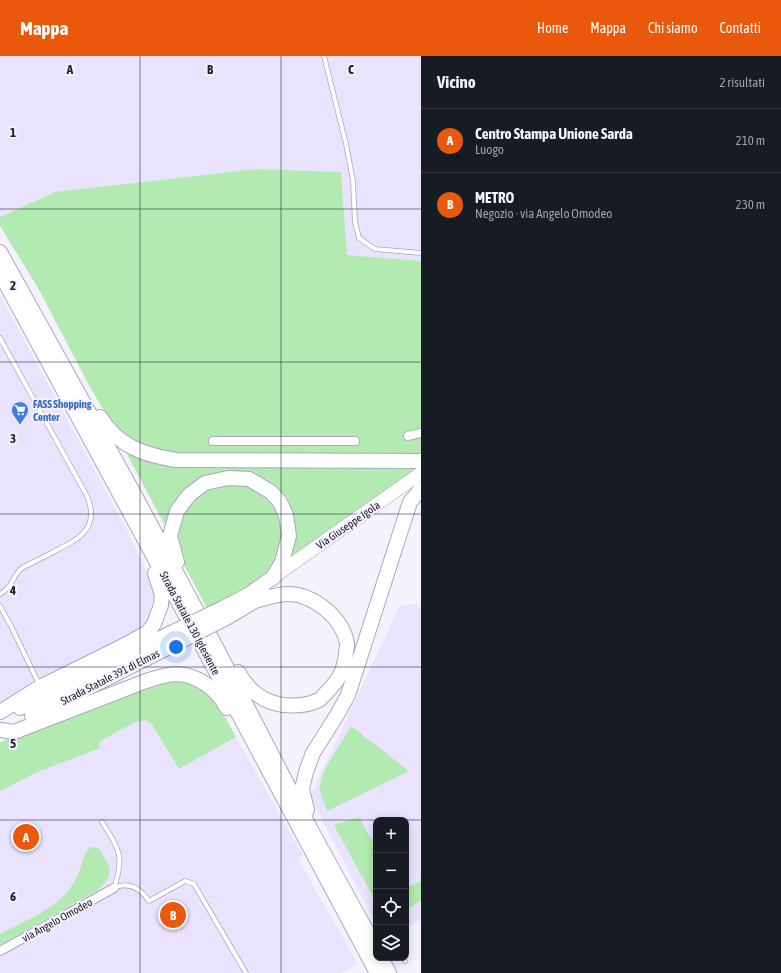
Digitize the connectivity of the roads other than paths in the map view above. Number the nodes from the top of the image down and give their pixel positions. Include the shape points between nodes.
1 (324, 56) edge
2 (0, 252) edge
3 (421, 253) edge
4 (0, 273) edge
5 (0, 338) edge
6 (63, 365) junction
7 (421, 432) edge
8 (408, 436) dead end
9 (213, 441) dead end
10 (355, 441) dead end
11 (421, 461) edge
12 (421, 473) edge
13 (421, 484) edge
14 (421, 489) edge
15 (146, 542) junction
16 (276, 580) junction
17 (186, 591) junction
18 (0, 594) edge
19 (258, 600) junction
20 (0, 606) edge
21 (226, 612) junction
22 (215, 645) junction
23 (40, 687) junction
24 (0, 712) edge
25 (0, 726) edge
26 (261, 758) junction
27 (102, 822) dead end
28 (312, 830) junction
29 (114, 888) junction
30 (372, 933) edge
31 (0, 951) edge
32 (383, 961) edge
33 (246, 973) edge
34 (377, 973) edge
35 (389, 973) edge

1 - 3 lane via 346,144 359,238 375,249
2 - 6 highway, Strada Statale 130 Iglesiente
4 - 15 highway, Strada Statale 130 Iglesiente
5 - 18 lane via 88,498 91,514 89,525 80,538 22,568 10,587
6 - 11 highway via 75,374 111,432 139,451 155,457 176,460
6 - 17 highway, Strada Statale 130 Iglesiente
7 - 8 street
9 - 10 street
12 - 16 main road, Via Giuseppe Igola
13 - 16 main road, Via Giuseppe Igola
14 - 28 highway via 410,502 348,695 313,753 306,772 302,789
15 - 23 highway via 162,595 154,624 148,632 121,647
15 - 26 highway, Strada Statale 130 Iglesiente
16 - 17 highway via 289,536 286,514 271,492 249,479 228,478 205,483 189,495 177,510 170,536
16 - 19 highway, Strada Statale 391 di Elmas
16 - 21 highway, Strada Statale 391 di Elmas via 248,595
17 - 22 highway, Strada Statale 130 Iglesiente
19 - 21 highway, Strada Statale 391 di Elmas
19 - 22 highway via 287,594 312,600 328,611 336,620 347,643 345,665 336,683 319,700 300,705 279,704 250,690 226,650
20 - 23 lane
21 - 25 highway, Strada Statale 391 di Elmas, bridge via 41,712
22 - 28 highway, Strada Statale 130 Iglesiente
23 - 24 highway
25 - 26 highway via 14,732 146,681 177,674 193,677 209,686 222,699 247,744
26 - 34 highway, Strada Statale 130 Iglesiente
27 - 29 lane via 117,847 120,858
28 - 30 highway, Strada Statale 130 Iglesiente
29 - 31 street, via Angelo Omodeo
29 - 33 lane via 121,884 131,885 143,892 149,901 186,880 194,884
32 - 35 highway

